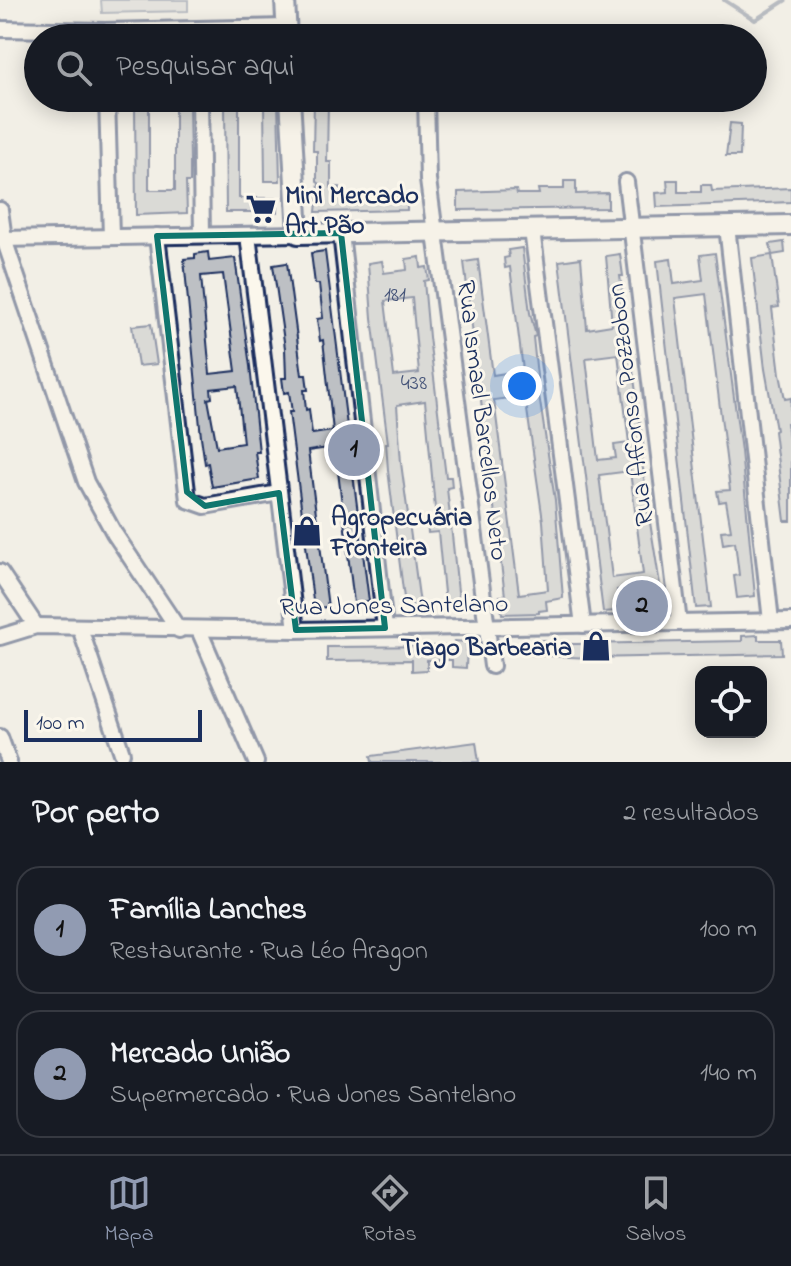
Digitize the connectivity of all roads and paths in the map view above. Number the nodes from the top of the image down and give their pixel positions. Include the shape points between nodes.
1 (285, 0) edge
2 (286, 24) edge
3 (0, 29) edge
4 (24, 30) edge
5 (107, 112) edge
6 (200, 112) edge
7 (291, 112) edge
8 (426, 112) edge
9 (626, 182) dead end
10 (0, 210) edge
11 (791, 225) edge
12 (727, 226) junction
13 (632, 228) junction
14 (532, 230) junction
15 (435, 231) junction
16 (341, 233) junction
17 (298, 234) junction
18 (202, 235) junction
19 (248, 235) junction
20 (157, 236) junction
21 (111, 237) junction
22 (2, 239) edge
23 (279, 493) junction
24 (0, 572) edge
25 (771, 621) junction
26 (791, 621) edge
27 (679, 623) junction
28 (583, 625) junction
29 (36, 626) junction
30 (487, 626) junction
31 (80, 628) junction
32 (385, 628) junction
33 (179, 630) junction
34 (199, 630) junction
35 (296, 630) junction
36 (0, 637) edge
37 (492, 666) dead end
38 (0, 737) edge
39 (122, 753) dead end
40 (9, 762) edge
41 (256, 762) edge

1 - 2 street
3 - 4 street
5 - 21 street
6 - 18 street
7 - 17 street
8 - 15 street, Rua Ismael Barcellos Neto
9 - 13 street, Rua Affonso Pozzobon
10 - 22 street
11 - 12 street
12 - 13 street
12 - 25 street
13 - 14 street
13 - 27 street, Rua Affonso Pozzobon
14 - 15 street
14 - 28 street
15 - 16 street
15 - 30 street, Rua Ismael Barcellos Neto
16 - 17 street
16 - 32 street
17 - 19 street
18 - 19 street
18 - 20 street
19 - 23 street
20 - 21 street
20 - 23 street via 188,500 205,506
21 - 22 street
22 - 33 street via 86,482
23 - 35 street
24 - 29 street
25 - 26 street, Rua Jones Santelano
25 - 27 street, Rua Jones Santelano
27 - 28 street, Rua Jones Santelano
28 - 30 street, Rua Jones Santelano
29 - 31 street, Rua Jones Santelano
29 - 36 street, Rua Jones Santelano
30 - 32 street, Rua Jones Santelano
30 - 37 street, Rua Ismael Barcellos Neto
31 - 33 street, Rua Jones Santelano
31 - 39 street
32 - 35 street, Rua Jones Santelano
33 - 34 street, Rua Jones Santelano
34 - 35 street, Rua Jones Santelano
34 - 41 street
38 - 40 street

